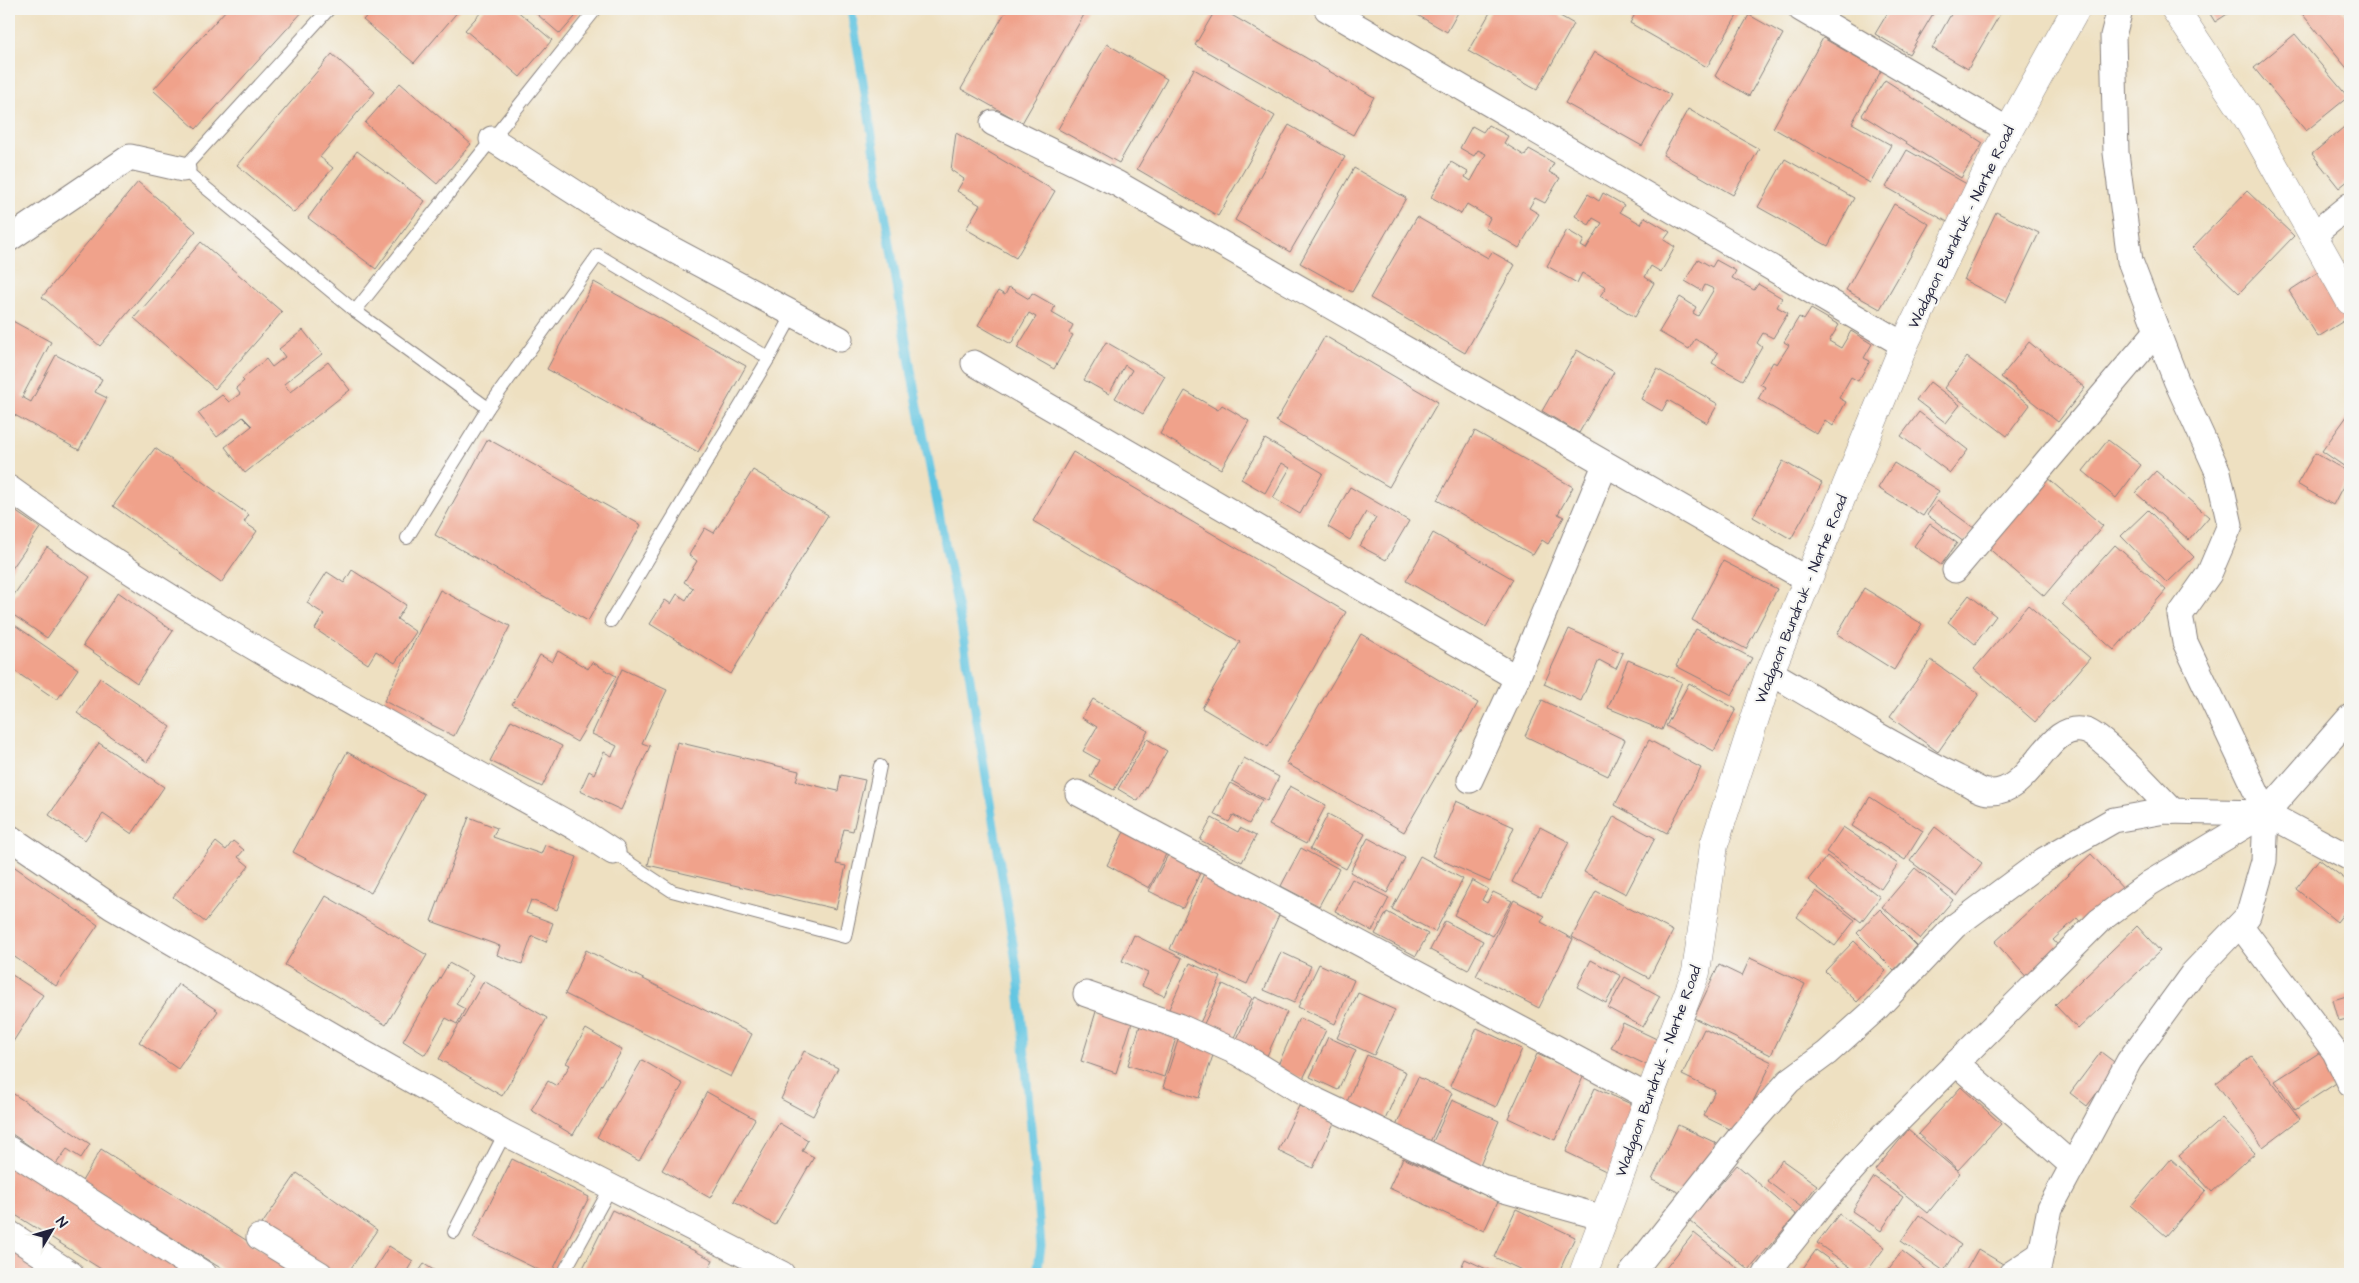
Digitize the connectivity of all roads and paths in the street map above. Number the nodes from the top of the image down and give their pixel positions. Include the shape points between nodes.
1 (329, 9) edge
2 (596, 9) edge
3 (1327, 9) edge
4 (1801, 9) edge
5 (2076, 9) edge
6 (2120, 9) edge
7 (2175, 9) edge
8 (993, 123) dead end
9 (2008, 130) junction
10 (492, 139) junction
11 (183, 169) junction
12 (2350, 205) edge
13 (2313, 235) junction
14 (9, 239) edge
15 (2350, 302) edge
16 (356, 311) junction
17 (793, 314) junction
18 (2157, 332) junction
19 (840, 339) dead end
20 (1904, 345) junction
21 (769, 358) junction
22 (974, 363) dead end
23 (488, 408) junction
24 (1605, 465) junction
25 (9, 488) edge
26 (407, 538) dead end
27 (1955, 570) dead end
28 (1808, 580) junction
29 (611, 621) dead end
30 (1770, 672) junction
31 (1518, 678) junction
32 (2350, 718) edge
33 (880, 766) dead end
34 (1470, 780) dead end
35 (1078, 793) dead end
36 (2173, 811) junction
37 (2266, 813) junction
38 (9, 837) edge
39 (613, 852) joint
40 (2350, 858) edge
41 (2240, 925) junction
42 (1086, 994) dead end
43 (1956, 1063) junction
44 (2350, 1083) edge
45 (1650, 1098) junction
46 (505, 1133) junction
47 (9, 1149) edge
48 (2073, 1166) junction
49 (611, 1187) junction
50 (1604, 1218) junction
51 (454, 1232) dead end
52 (9, 1233) edge
53 (259, 1237) dead end
54 (2039, 1264) edge
55 (71, 1274) edge
56 (204, 1274) edge
57 (320, 1274) edge
58 (563, 1274) edge
59 (782, 1274) edge
60 (1583, 1274) edge
61 (1631, 1274) edge
62 (1766, 1274) edge
63 (2011, 1274) edge

1 - 11 lane
2 - 10 lane
3 - 20 street
4 - 9 street
5 - 9 street, Wadgaon Bundruk - Narhe Road
6 - 18 street via 2112,36 2116,153 2130,261
7 - 13 street via 2245,114
8 - 24 street via 1118,184
9 - 20 street, Wadgaon Bundruk - Narhe Road
10 - 16 lane
10 - 17 street via 621,222
11 - 14 street via 130,157
11 - 16 lane
12 - 13 street
13 - 15 street
16 - 23 lane
17 - 19 street
17 - 21 lane
18 - 27 street
18 - 37 street via 2218,472 2230,525 2209,574 2180,615 2185,642
20 - 28 street, Wadgaon Bundruk - Narhe Road
21 - 23 lane via 598,254
21 - 29 lane
22 - 31 street
23 - 26 lane
24 - 28 street
24 - 31 street
25 - 39 street via 54,521 238,640 578,829
28 - 30 street, Wadgaon Bundruk - Narhe Road
30 - 36 street via 1934,766 1988,792 2006,790 2020,782 2050,744 2070,731 2086,731 2112,750
30 - 45 street, Wadgaon Bundruk - Narhe Road via 1714,845 1696,972
31 - 34 street
32 - 37 street
33 - 39 lane via 845,937 672,891
35 - 45 street
36 - 37 street
36 - 61 street via 2114,820 2044,860 1955,926 1876,1008 1827,1053 1789,1081 1743,1133
37 - 40 street
37 - 41 street via 2264,861 2248,916
37 - 43 street via 2150,883 2098,921
38 - 46 street via 112,907
41 - 44 street via 2334,1052
41 - 48 street via 2193,973 2129,1061
42 - 50 street via 1178,1026 1238,1053 1317,1101 1504,1190
43 - 48 street
43 - 62 street via 1877,1142
45 - 50 street, Wadgaon Bundruk - Narhe Road
46 - 49 street
46 - 51 lane
47 - 56 street
48 - 54 street via 2050,1208
49 - 58 lane
49 - 59 street
50 - 60 street, Wadgaon Bundruk - Narhe Road
52 - 55 street
53 - 57 street
54 - 63 street

